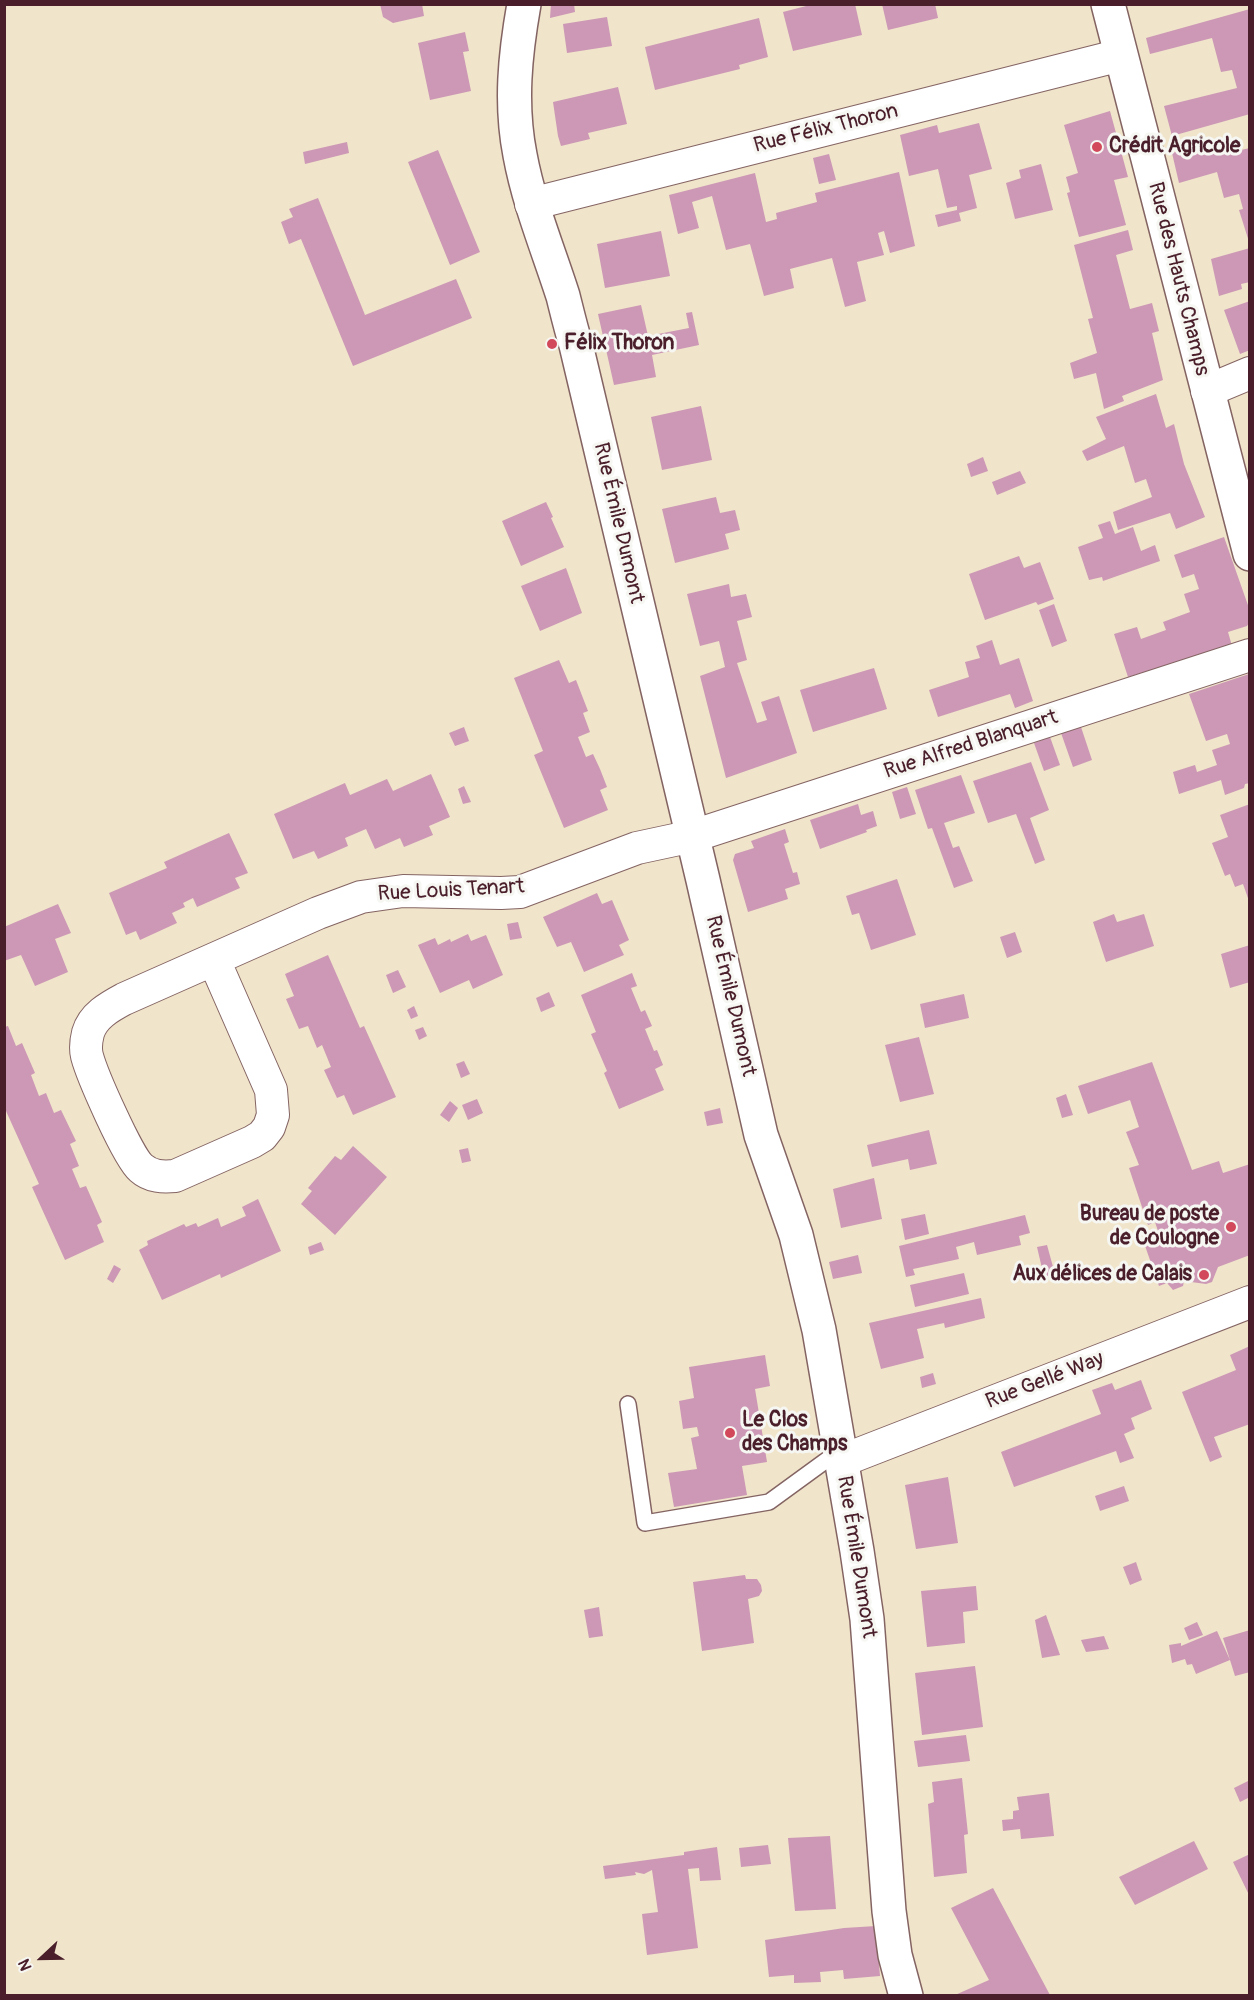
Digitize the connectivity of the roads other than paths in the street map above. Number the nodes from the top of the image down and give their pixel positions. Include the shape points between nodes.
1 (524, 4) edge
2 (1108, 4) edge
3 (1121, 55) junction
4 (531, 204) junction
5 (1250, 373) edge
6 (1207, 391) junction
7 (1250, 554) edge
8 (1250, 655) edge
9 (693, 836) junction
10 (214, 960) junction
11 (1250, 1302) edge
12 (628, 1404) dead end
13 (840, 1456) junction
14 (906, 1995) edge

1 - 4 street, Rue Émile Dumont via 516,49 514,99 519,154
2 - 3 street, Rue des Hauts Champs
3 - 4 street, Rue Félix Thoron
3 - 6 street, Rue des Hauts Champs
4 - 9 street, Rue Émile Dumont via 576,345
5 - 6 street
6 - 7 street, Rue des Hauts Champs
8 - 9 street, Rue Alfred Blanquart
9 - 10 street, Rue Louis Tenart via 637,848 520,892 403,891 361,897
9 - 13 street, Rue Émile Dumont via 761,1135 796,1235 813,1303
10 - 10 street, Rue Louis Tenart via 107,1009 88,1030 87,1055 93,1072 130,1154 150,1174 176,1176 252,1142 262,1136 273,1115 270,1090
11 - 13 street, Rue Gellé Way
12 - 13 lane via 645,1522 769,1502
13 - 14 street, Rue Émile Dumont via 867,1619 889,1911

